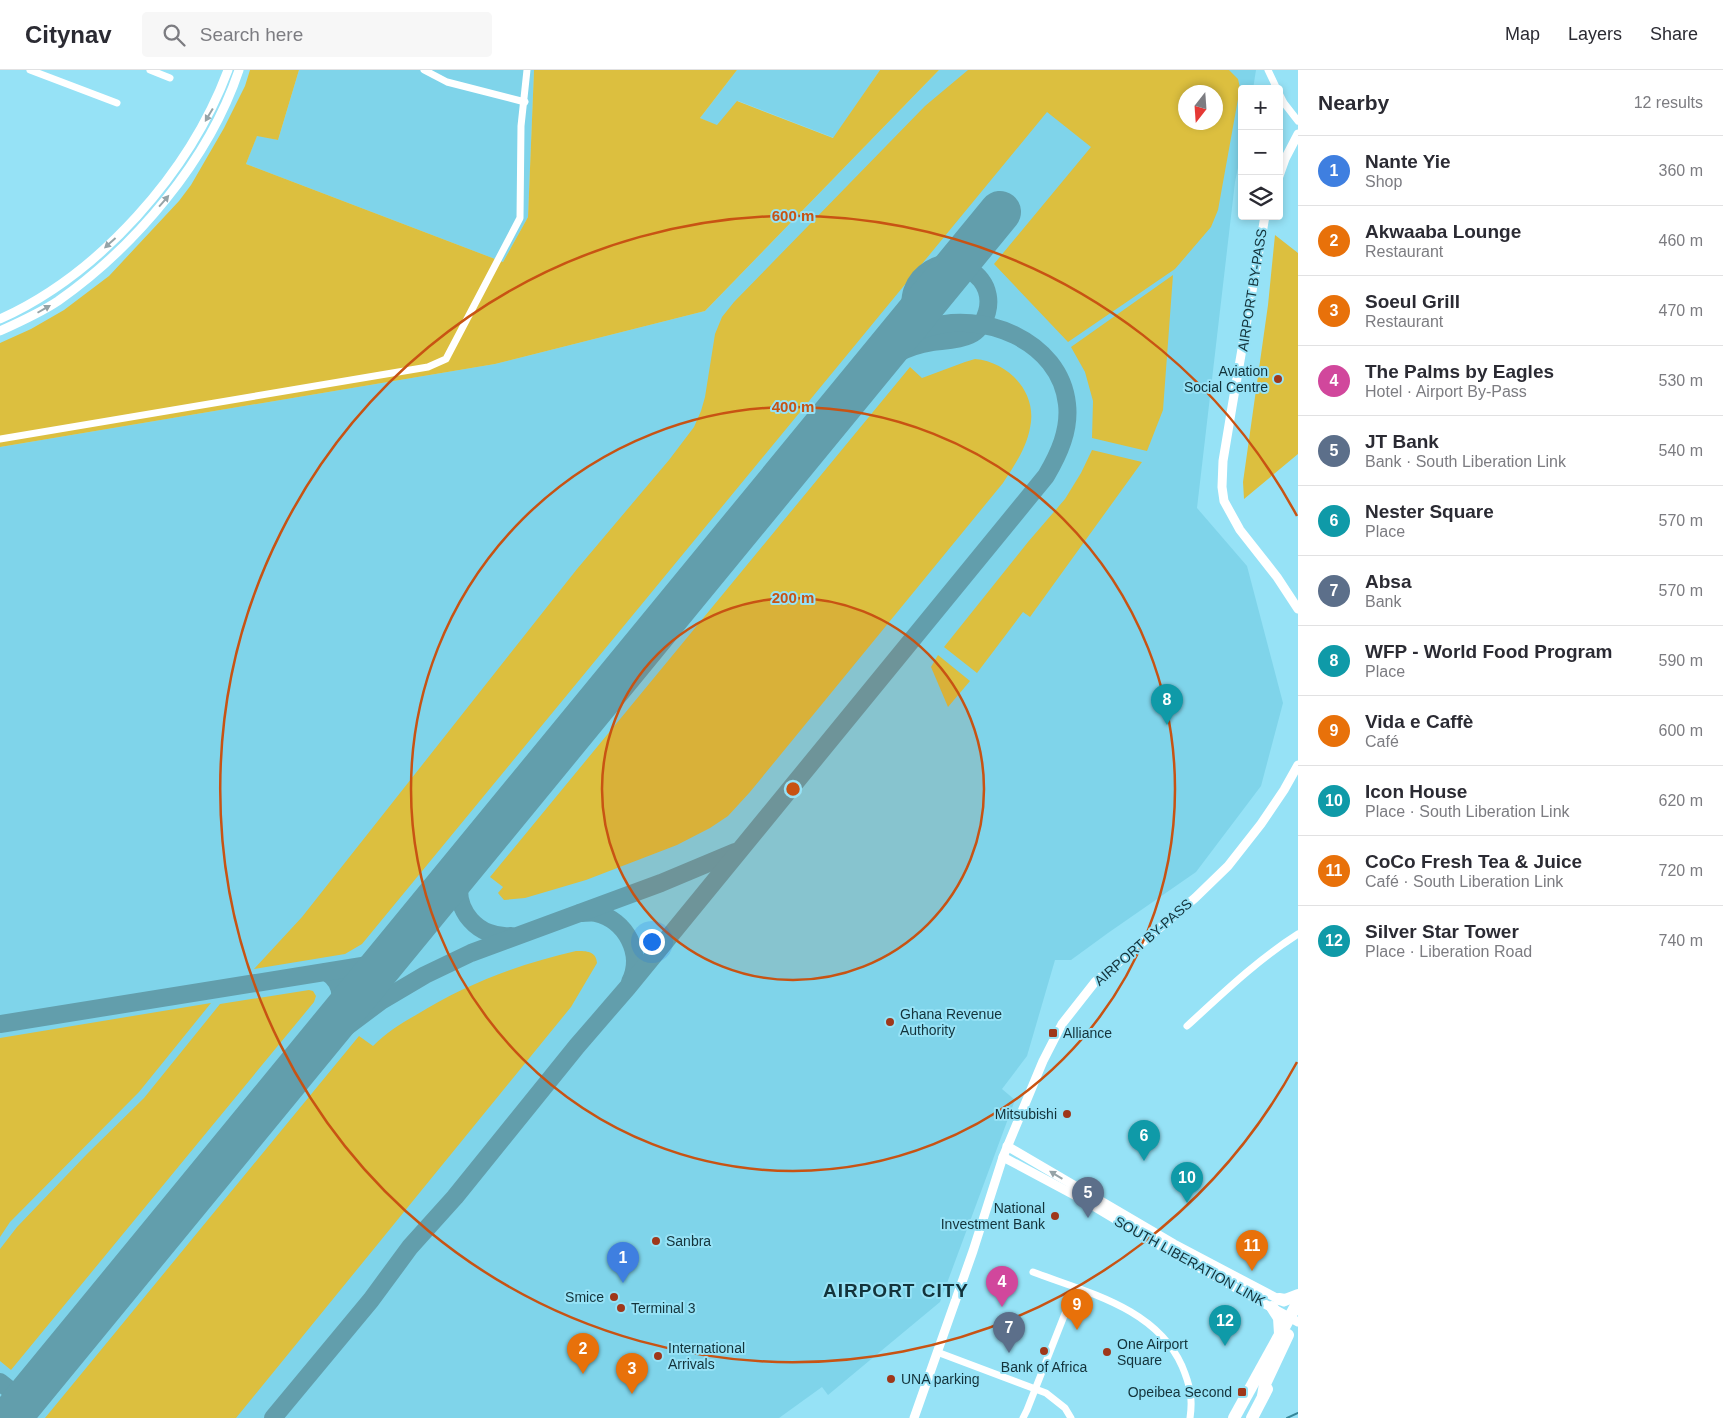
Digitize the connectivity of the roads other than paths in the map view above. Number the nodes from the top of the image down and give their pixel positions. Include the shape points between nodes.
1 (30, 70) edge
2 (150, 70) edge
3 (228, 70) edge
4 (239, 70) edge
5 (424, 70) edge
6 (527, 70) edge
7 (1268, 70) edge
8 (170, 78) dead end
9 (1275, 85) edge
10 (1283, 101) edge
11 (525, 102) junction
12 (117, 103) dead end
13 (1298, 121) edge
14 (1298, 134) edge
15 (1279, 175) edge
16 (1264, 220) edge
17 (0, 319) edge
18 (0, 331) edge
19 (0, 439) edge
20 (1298, 609) edge
21 (1298, 765) edge
22 (1298, 934) edge
23 (1186, 1026) dead end
24 (1008, 1146) junction
25 (1003, 1157) junction
26 (1033, 1272) dead end
27 (1075, 1288) junction
28 (1298, 1294) edge
29 (1275, 1303) junction
30 (1296, 1313) edge
31 (1280, 1334) junction
32 (1297, 1339) edge
33 (936, 1352) junction
34 (1036, 1389) junction
35 (1263, 1396) junction
36 (914, 1418) edge
37 (1022, 1418) edge
38 (1072, 1418) edge
39 (1190, 1418) edge
40 (1234, 1418) edge
41 (1252, 1418) edge

1 - 12 street
2 - 8 street
3 -> 17 main road via 213,108 188,148 163,185 123,231 58,286
18 -> 4 main road via 57,301 102,267 134,234 196,159 218,121
5 - 11 street via 448,82
6 - 11 street
7 - 9 street
10 - 13 street
11 - 19 street via 521,126 520,218 446,359 428,367
14 - 15 main road
16 - 20 main road, AIRPORT BY-PASS via 1223,461 1222,487 1224,501 1235,522
21 - 24 main road, AIRPORT BY-PASS via 1261,824 1228,866 1095,982 1068,1015 1053,1039
22 - 23 street via 1237,980
24 - 25 main road, AIRPORT BY-PASS
29 -> 24 main road, SOUTH LIBERATION LINK
25 - 29 main road, SOUTH LIBERATION LINK via 1170,1252
25 - 33 main road, AIRPORT BY-PASS
26 - 27 street
27 - 34 street
27 - 39 street via 1129,1310 1168,1342 1191,1390
28 - 29 highway
29 - 30 main road, SOUTH LIBERATION LINK
29 - 31 highway
30 - 31 highway
30 - 35 highway via 1265,1384
31 - 40 highway
32 - 35 highway
33 - 34 street
33 - 36 main road, AIRPORT BY-PASS
34 - 37 street
34 - 38 street via 1057,1400
35 - 41 highway

